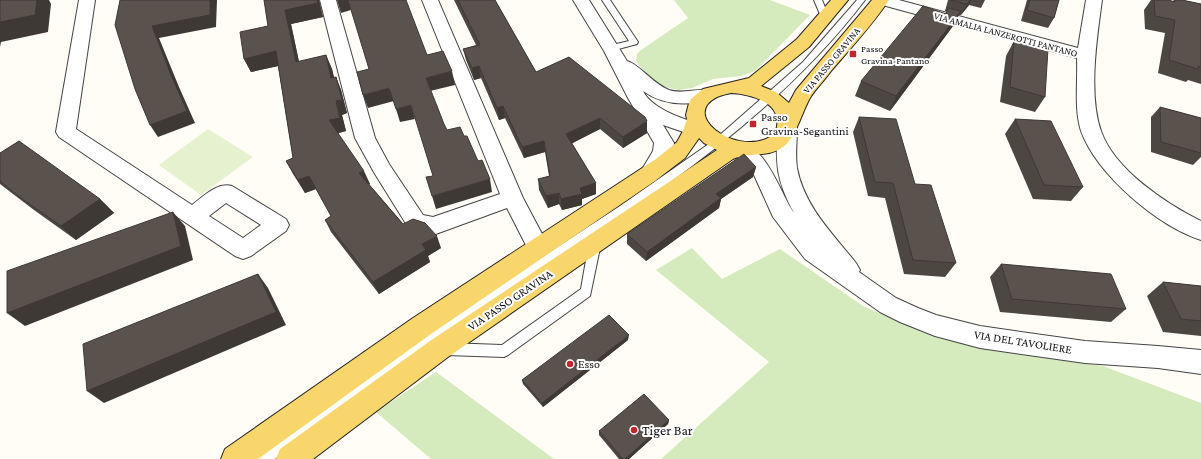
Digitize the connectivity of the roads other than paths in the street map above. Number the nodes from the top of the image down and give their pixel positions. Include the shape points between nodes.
1 (87, 0) edge
2 (328, 0) edge
3 (430, 0) edge
4 (581, 0) edge
5 (606, 0) edge
6 (818, 0) edge
7 (840, 0) edge
8 (861, 0) edge
9 (881, 0) edge
10 (1094, 0) edge
11 (825, 17) junction
12 (612, 49) junction
13 (1086, 55) junction
14 (738, 87) junction
15 (706, 95) junction
16 (770, 96) junction
17 (637, 98) junction
18 (787, 126) junction
19 (697, 127) junction
20 (731, 147) junction
21 (648, 176) junction
22 (512, 198) junction
23 (192, 216) dead end
24 (1201, 230) edge
25 (595, 242) junction
26 (539, 249) junction
27 (857, 283) junction
28 (439, 348) junction
29 (1201, 362) edge
30 (235, 459) edge
31 (263, 459) edge
32 (290, 459) edge

1 - 23 street via 66,132
2 - 22 street via 365,138 416,221 433,226
3 - 22 street
4 - 12 street
5 - 12 lane via 634,42
6 - 11 lane
7 - 11 main road
8 - 16 lane via 806,64
9 - 13 street, VIA AMALIA LANZEROTTI PANTANO
9 - 18 main road, VIA PASSO GRAVINA via 803,94
10 - 13 street, VIA AMALIA LANZEROTTI PANTANO
11 - 14 main road via 804,43 755,82
12 - 15 street via 642,83 657,93 677,98
12 - 17 street
13 - 24 street, VIA AMALIA LANZEROTTI PANTANO via 1088,114 1092,132 1101,151 1140,192 1167,212
14 - 15 main road via 724,88
14 - 16 main road
15 - 19 main road via 696,106
16 - 18 main road via 785,111
16 - 20 lane
17 - 19 street via 661,117
17 - 21 street via 664,143 663,151
18 - 20 main road, VIA PASSO GRAVINA via 782,137 768,147 755,150
18 - 27 street via 787,167 795,193 817,230
19 - 20 main road
19 - 21 main road via 680,152
20 - 25 main road, VIA PASSO GRAVINA via 726,154
20 - 27 street via 762,171 781,211 813,253
20 - 31 lane via 624,209 429,338
21 - 26 main road
22 - 26 street
25 - 28 main road, VIA PASSO GRAVINA
25 - 28 lane via 586,292 504,351
26 - 30 main road via 422,326
27 - 29 street, VIA DEL TAVOLIERE via 909,316 980,337 1085,352
28 - 32 main road, VIA PASSO GRAVINA

